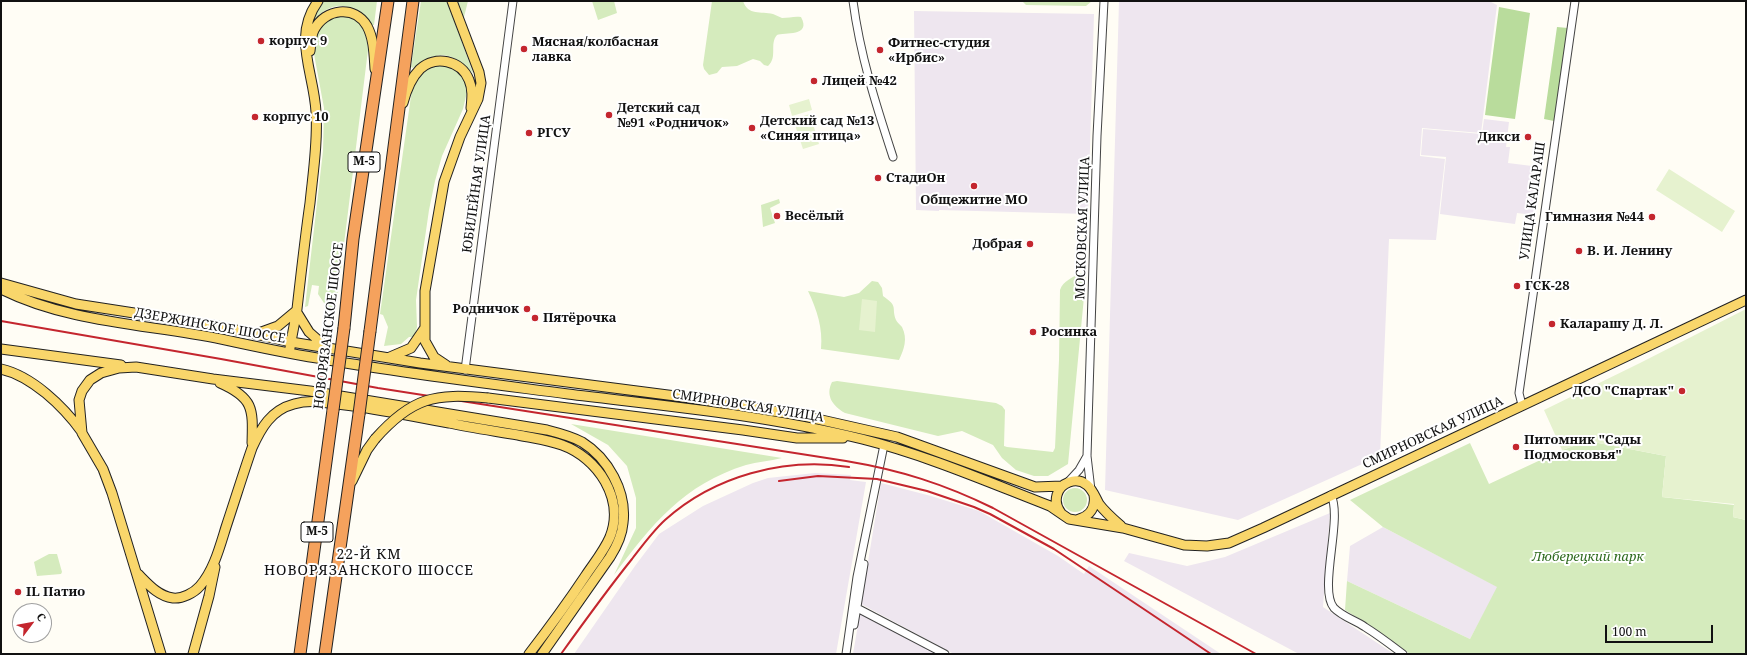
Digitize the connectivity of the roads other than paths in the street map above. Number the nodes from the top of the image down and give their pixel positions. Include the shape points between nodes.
1 (318, 1) edge
2 (388, 1) edge
3 (413, 1) edge
4 (452, 1) edge
5 (513, 1) edge
6 (853, 1) edge
7 (1104, 1) edge
8 (1574, 1) edge
9 (309, 68) junction
10 (376, 85) junction
11 (470, 115) junction
12 (395, 133) junction
13 (893, 157) dead end
14 (1, 283) edge
15 (1, 289) edge
16 (1746, 300) edge
17 (96, 308) junction
18 (296, 311) junction
19 (95, 318) junction
20 (424, 329) junction
21 (255, 334) junction
22 (291, 342) junction
23 (327, 348) junction
24 (1, 349) edge
25 (289, 353) junction
26 (387, 358) junction
27 (420, 364) joint
28 (136, 367) junction
29 (449, 367) junction
30 (1, 369) edge
31 (465, 370) junction
32 (419, 374) joint
33 (213, 380) junction
34 (1522, 405) junction
35 (82, 433) junction
36 (860, 438) junction
37 (884, 445) junction
38 (252, 448) junction
39 (1087, 456) junction
40 (1064, 485) junction
41 (348, 487) junction
42 (1092, 492) junction
43 (1331, 495) junction
44 (1061, 513) junction
45 (1079, 519) junction
46 (1123, 528) junction
47 (867, 532) junction
48 (219, 548) junction
49 (137, 573) junction
50 (857, 608) junction
51 (846, 651) edge
52 (161, 654) edge
53 (193, 654) edge
54 (300, 654) edge
55 (325, 654) edge
56 (529, 654) edge
57 (542, 654) edge
58 (945, 654) edge
59 (1403, 654) edge

1 - 9 main road, М-5 via 307,22 305,49
2 - 10 highway, НОВОРЯЗАНСКОЕ ШОССЕ / М-5
3 - 12 highway, М-5
4 - 11 main road, М-5 via 481,83 478,99
5 - 31 street, ЮБИЛЕЙНАЯ УЛИЦА
6 - 13 street via 868,78
7 - 39 street, МОСКОВСКАЯ УЛИЦА
8 - 34 street, УЛИЦА КАЛАРАШ via 1518,393
9 - 10 main road, М-5 via 314,30 326,16 347,11 361,19 371,36
9 - 18 main road, М-5 via 314,89 316,149
10 - 54 highway, НОВОРЯЗАНСКОЕ ШОССЕ / М-5, bridge via 353,239 344,328
11 - 12 main road, М-5 via 471,87 464,72 452,63 432,62 420,69 410,83
11 - 20 main road, М-5 via 451,160 440,203 426,291
12 - 41 highway, М-5, bridge
14 - 17 main road, ДЗЕРЖИНСКОЕ ШОССЕ
15 - 19 main road, ДЗЕРЖИНСКОЕ ШОССЕ via 45,307
16 - 34 main road, СМИРНОВСКАЯ УЛИЦА
17 - 19 main road via 90,313
17 - 21 main road, ДЗЕРЖИНСКОЕ ШОССЕ
18 - 21 main road via 278,326
18 - 22 main road, М-5
18 - 23 main road via 309,332
19 - 25 main road, ДЗЕРЖИНСКОЕ ШОССЕ
20 - 26 main road via 411,348
20 - 29 main road, М-5 via 429,350 440,362
21 - 22 main road, ДЗЕРЖИНСКОЕ ШОССЕ
22 - 23 main road, ДЗЕРЖИНСКОЕ ШОССЕ
22 - 25 main road
23 - 26 main road, ДЗЕРЖИНСКОЕ ШОССЕ
24 - 28 main road
25 - 32 main road, ДЗЕРЖИНСКОЕ ШОССЕ
26 - 27 main road, ДЗЕРЖИНСКОЕ ШОССЕ
27 - 29 main road, СМИРНОВСКАЯ УЛИЦА
28 - 33 main road
28 - 35 main road via 108,370 86,384 79,400
29 - 31 main road, СМИРНОВСКАЯ УЛИЦА
30 - 35 main road via 30,382 46,394 73,419
31 - 40 main road, СМИРНОВСКАЯ УЛИЦА via 691,398 804,416 897,437 1034,487
32 - 36 main road, СМИРНОВСКАЯ УЛИЦА via 690,409 802,426
33 - 38 main road via 245,398 253,421
33 - 57 main road via 310,391 547,430 581,442 594,452 604,461 619,490 624,522 620,540
34 - 43 main road, СМИРНОВСКАЯ УЛИЦА
35 - 49 main road via 107,480
36 - 37 main road, СМИРНОВСКАЯ УЛИЦА
36 - 41 main road, М-5, bridge via 797,438 561,406 488,398 441,397 423,401 391,422 367,450
37 - 44 main road, СМИРНОВСКАЯ УЛИЦА via 973,476 1050,506
37 - 47 street
38 - 48 main road
38 - 56 main road via 262,427 275,412 295,403 319,402 368,408 544,440 576,451 588,459 598,469 610,493 613,506 610,536 602,552
39 - 40 street via 1079,470
39 - 42 street, МОСКОВСКАЯ УЛИЦА
40 - 42 main road, СМИРНОВСКАЯ УЛИЦА via 1070,482 1084,483
40 - 44 main road via 1056,499
41 - 55 highway, М-5
42 - 45 main road via 1093,508 1087,516
42 - 46 main road, СМИРНОВСКАЯ УЛИЦА via 1105,512
43 - 46 main road, СМИРНОВСКАЯ УЛИЦА via 1229,542 1207,546 1184,545
43 - 59 street via 1335,510 1329,592 1333,606 1342,615 1364,626
44 - 45 main road, СМИРНОВСКАЯ УЛИЦА via 1069,518
45 - 46 main road, СМИРНОВСКАЯ УЛИЦА
47 - 50 street via 863,578
47 - 51 street
48 - 49 main road via 200,586 184,596 174,598 163,595
48 - 53 main road
49 - 52 main road
50 - 51 street
50 - 58 street

